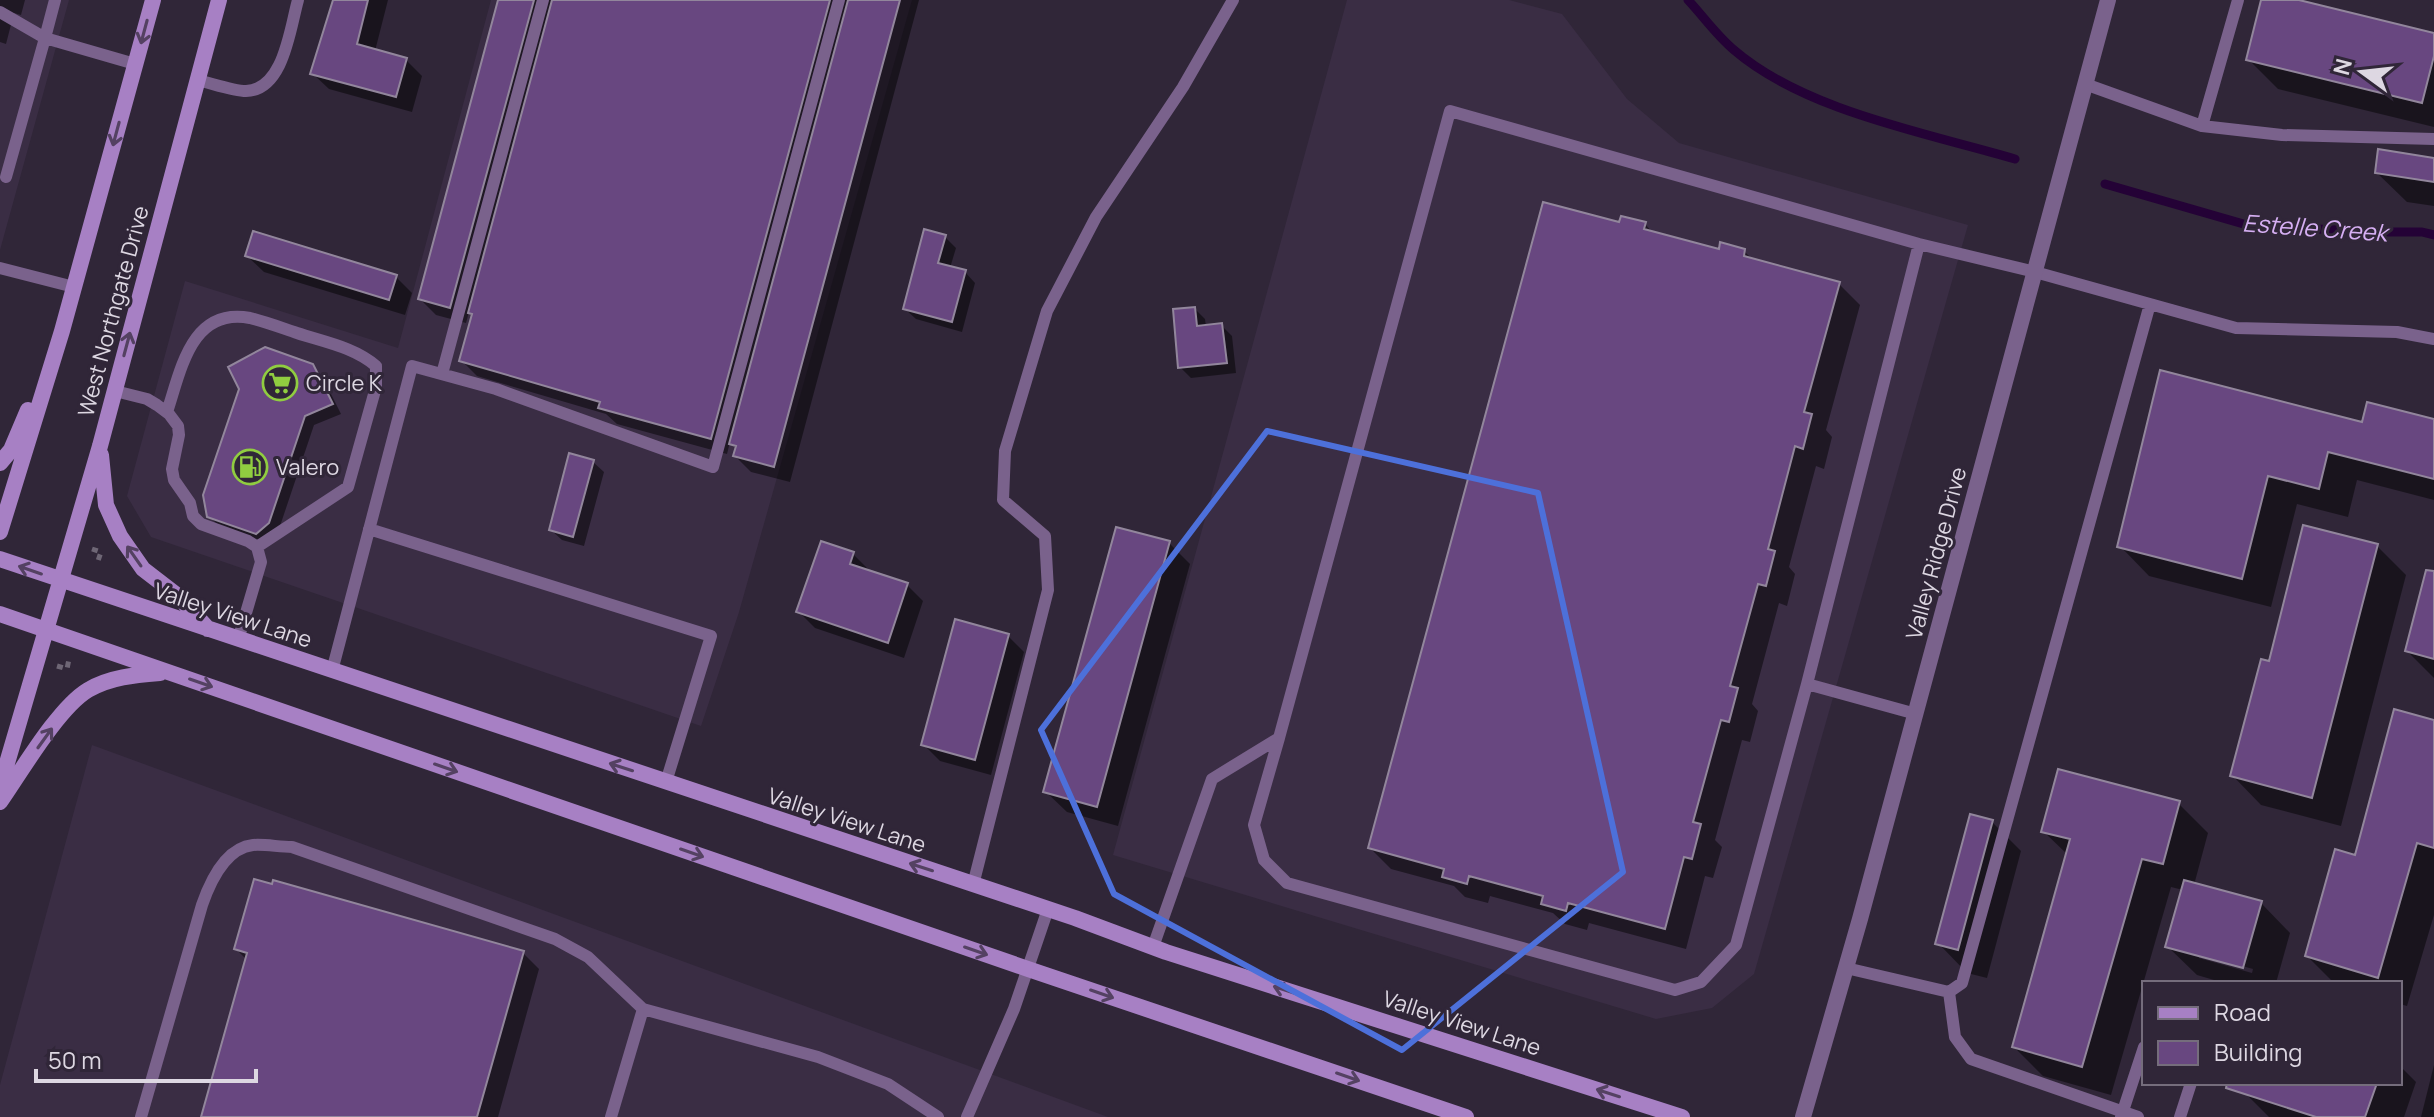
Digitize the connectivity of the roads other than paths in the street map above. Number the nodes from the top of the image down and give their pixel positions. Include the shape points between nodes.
1 (55, 0) edge
2 (153, 0) edge
3 (219, 0) edge
4 (298, 0) edge
5 (543, 0) edge
6 (839, 0) edge
7 (1233, 0) edge
8 (2108, 0) edge
9 (2238, 0) edge
10 (0, 12) edge
11 (45, 38) junction
12 (135, 64) junction
13 (197, 80) junction
14 (2085, 84) junction
15 (2202, 126) junction
16 (2434, 139) edge
17 (6, 177) dead end
18 (1919, 244) junction
19 (0, 268) edge
20 (2035, 272) junction
21 (74, 287) junction
22 (2150, 304) junction
23 (62, 331) junction
24 (2434, 339) edge
25 (442, 374) junction
26 (115, 391) junction
27 (167, 412) junction
28 (100, 446) junction
29 (0, 463) edge
30 (369, 529) junction
31 (0, 532) edge
32 (257, 547) junction
33 (0, 559) edge
34 (60, 580) junction
35 (0, 614) edge
36 (209, 630) junction
37 (47, 632) junction
38 (238, 640) junction
39 (332, 671) junction
40 (169, 673) junction
41 (1807, 684) junction
42 (1916, 714) junction
43 (1279, 738) junction
44 (666, 782) junction
45 (0, 787) edge
46 (0, 802) edge
47 (973, 885) junction
48 (1048, 909) junction
49 (1153, 947) junction
50 (1846, 968) junction
51 (1028, 969) junction
52 (1949, 992) junction
53 (643, 1009) junction
54 (2142, 1053) edge
55 (2190, 1085) edge
56 (2122, 1114) edge
57 (141, 1117) edge
58 (611, 1117) edge
59 (938, 1117) edge
60 (967, 1117) edge
61 (1466, 1117) edge
62 (1682, 1117) edge
63 (1803, 1117) edge
64 (2138, 1117) edge
65 (2180, 1117) edge

1 - 11 lane
2 -> 12 main road, West Northgate Drive
3 - 13 main road, West Northgate Drive
4 - 13 lane via 280,67 265,86 246,91
5 - 25 lane
6 - 25 lane via 713,467
7 - 47 lane via 1183,87 1096,217 1047,311 1005,451 1003,500 1045,536 1048,590
8 - 14 street, Valley Ridge Drive
9 - 15 lane
10 - 11 lane
11 - 12 lane
11 - 17 lane
12 -> 21 main road, West Northgate Drive
26 -> 13 main road, West Northgate Drive
14 - 15 lane
14 - 20 street, Valley Ridge Drive
15 - 16 lane via 2282,135
18 - 20 lane
18 - 41 lane
18 - 43 lane via 1450,111
19 - 21 lane
20 - 22 lane
20 - 42 street, Valley Ridge Drive
21 - 23 main road, West Northgate Drive
22 - 24 lane via 2236,328 2397,332
22 - 52 lane via 1962,983
23 - 29 main road via 11,450
23 - 31 main road, West Northgate Drive
25 - 30 lane via 412,366
26 - 27 lane via 147,399
26 - 28 main road, West Northgate Drive
27 - 32 lane via 179,435 174,480 193,516
27 - 32 lane via 190,345 204,328 228,317 250,318 359,353 376,366 376,387 348,487
28 - 34 main road, West Northgate Drive
36 -> 28 main road via 143,569 120,536 106,505
30 - 39 lane
30 - 44 lane via 711,636
32 - 38 lane via 261,562
34 -> 33 main road, Valley View Lane
34 - 36 main road, Valley View Lane
34 - 37 main road, West Northgate Drive
35 - 37 main road
36 - 38 main road, Valley View Lane
37 - 40 main road
37 - 45 main road, West Northgate Drive
38 - 39 main road, Valley View Lane
44 -> 39 main road, Valley View Lane
46 -> 40 main road via 71,702 108,681
40 -> 51 main road
41 - 42 lane
41 - 43 lane via 1736,945 1701,982 1675,990 1287,883 1264,860 1254,825
42 - 50 street, Valley Ridge Drive
43 - 49 lane via 1212,779
47 -> 44 main road, Valley View Lane
47 - 48 main road, Valley View Lane
48 - 49 main road, Valley View Lane
48 - 51 lane
62 -> 49 main road, Valley View Lane
50 - 52 lane
50 - 63 street, Valley Ridge Drive
51 - 60 lane
51 -> 61 main road
52 - 56 lane via 1955,1037 1971,1059
53 - 57 lane via 588,957 555,939 292,847 250,845 226,860 210,882
53 - 58 lane
53 - 59 lane via 818,1057 888,1084
54 - 56 lane
55 - 65 lane
56 - 64 lane

